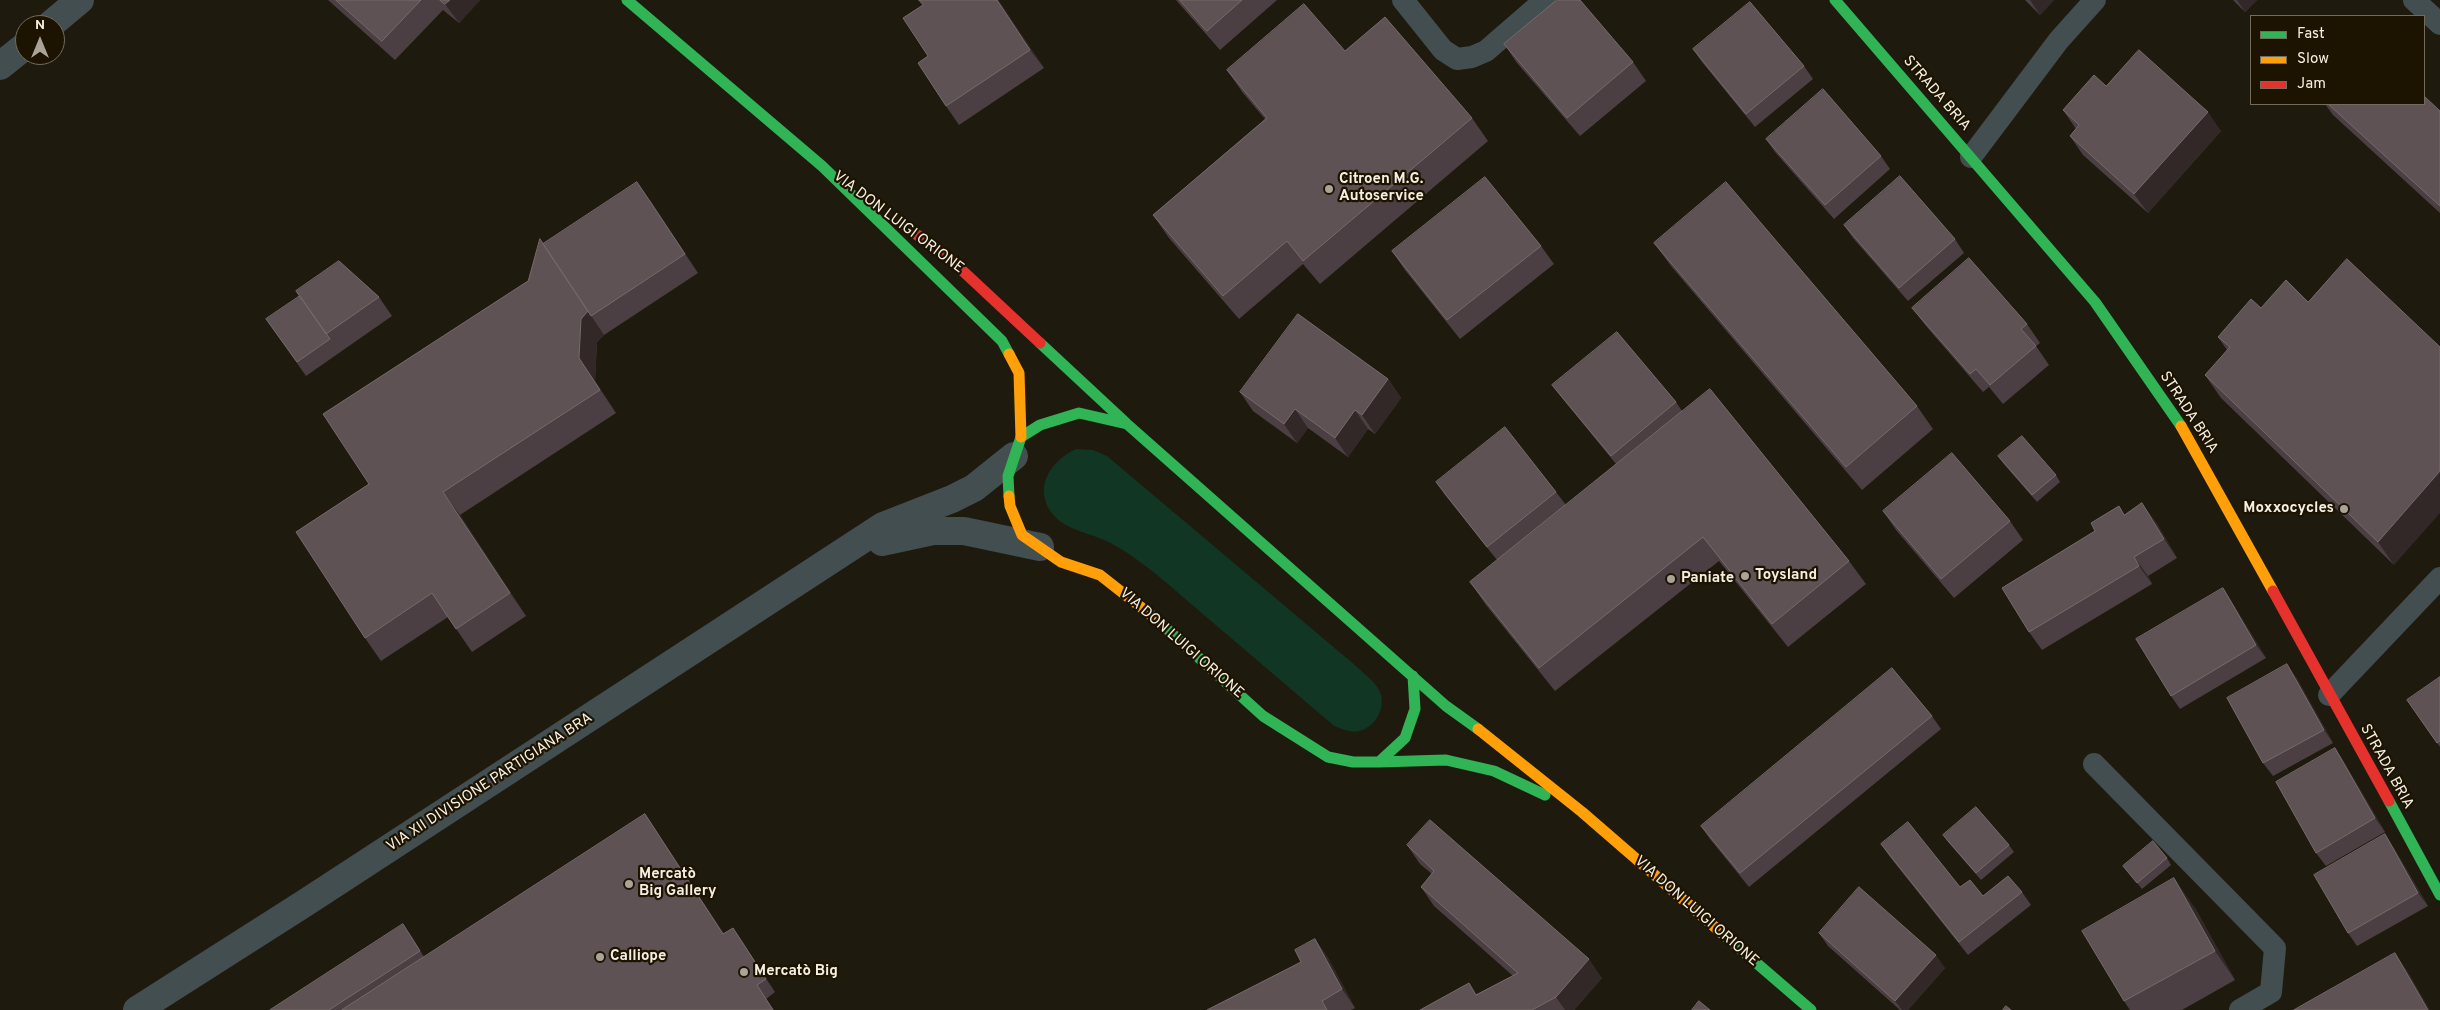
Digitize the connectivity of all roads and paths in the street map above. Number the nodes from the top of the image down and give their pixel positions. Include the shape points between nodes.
1 (80, 0) edge
2 (626, 0) edge
3 (1403, 0) edge
4 (1545, 0) edge
5 (1835, 0) edge
6 (2095, 0) edge
7 (2414, 0) edge
8 (62, 15) edge
9 (2440, 24) edge
10 (15, 54) edge
11 (0, 66) edge
12 (1971, 157) junction
13 (822, 166) junction
14 (1127, 424) junction
15 (1018, 447) junction
16 (1040, 547) junction
17 (842, 553) junction
18 (2440, 578) edge
19 (1413, 676) junction
20 (2329, 695) junction
21 (1379, 762) junction
22 (2094, 764) dead end
23 (1582, 812) junction
24 (2440, 895) edge
25 (137, 1010) edge
26 (1811, 1010) edge
27 (2240, 1010) edge

1 - 8 street
2 - 13 main road, VIA DON LUIGI ORIONE
3 - 4 lane via 1443,50 1457,59 1486,51
5 - 12 main road, STRADA BRIA
6 - 12 lane via 2059,40
7 - 9 lane
10 - 11 street
12 - 20 main road, STRADA BRIA via 2094,302 2191,441
13 - 14 main road, VIA DON LUIGI ORIONE via 950,259
13 - 15 main road, VIA DON LUIGI ORIONE via 1002,341 1019,373
14 - 15 main road, VIA DON LUIGI ORIONE via 1079,413 1040,425
14 - 19 main road, VIA DON LUIGI ORIONE
15 - 16 main road, VIA DON LUIGI ORIONE via 1008,476 1010,506 1022,535
15 - 17 street, VIA XII DIVISIONE PARTIGIANA BRA via 974,488 883,526
16 - 17 street, VIA XII DIVISIONE PARTIGIANA BRA via 964,531 934,531
16 - 21 main road, VIA DON LUIGI ORIONE via 1061,562 1100,575 1143,607 1279,727 1328,757 1353,762
17 - 25 street, VIA XII DIVISIONE PARTIGIANA BRA
18 - 20 lane
19 - 21 main road via 1415,709 1406,738
19 - 23 main road, VIA DON LUIGI ORIONE via 1446,706 1494,740
20 - 24 main road, STRADA BRIA
21 - 23 main road, VIA DON LUIGI ORIONE via 1446,760 1494,770
22 - 27 lane via 2275,948 2271,992
23 - 26 main road, VIA DON LUIGI ORIONE

